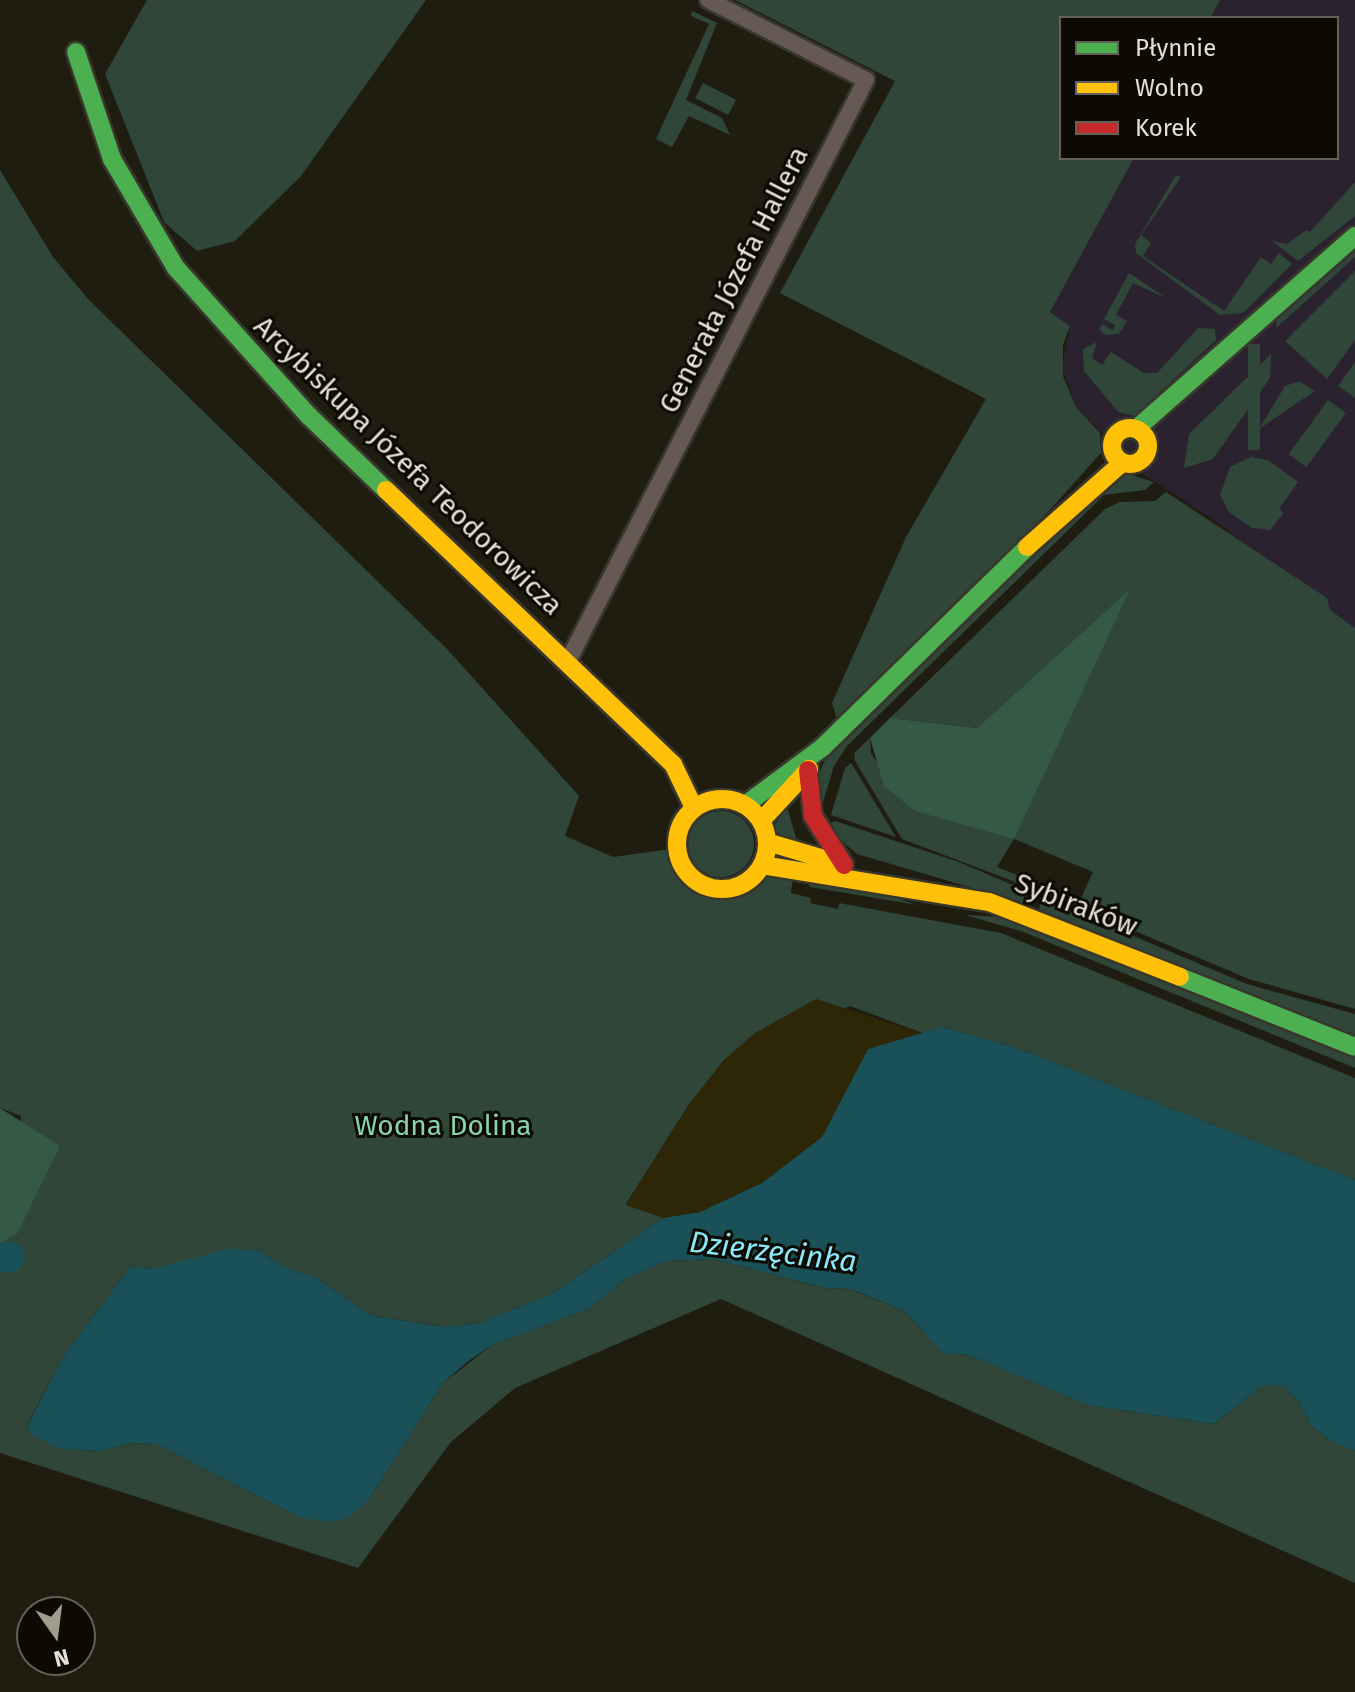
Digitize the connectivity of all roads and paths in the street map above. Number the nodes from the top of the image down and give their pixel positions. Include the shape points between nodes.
1 (708, 0) edge
2 (76, 52) dead end
3 (1355, 236) edge
4 (1142, 434) junction
5 (1117, 457) junction
6 (568, 661) junction
7 (823, 747) junction
8 (808, 770) junction
9 (745, 805) junction
10 (694, 808) junction
11 (761, 821) junction
12 (767, 842) junction
13 (762, 865) junction
14 (844, 865) junction
15 (936, 891) junction
16 (1355, 1047) edge

1 - 6 street, Generała Józefa Hallera via 866,80
2 - 6 street, Arcybiskupa Józefa Teodorowicza via 112,159 176,268 309,416
3 - 4 street via 1297,283
4 - 5 street via 1117,434
4 - 5 street via 1142,461
5 - 7 street
6 - 10 street, Arcybiskupa Józefa Teodorowicza via 673,764
7 - 8 street
7 - 9 street
8 - 11 street
8 - 14 street via 813,816
9 - 10 street via 714,800
9 - 11 street
10 - 13 street via 681,825 677,846 689,876 708,888 729,889 749,881
11 - 12 street
12 - 13 street
12 - 14 street
13 - 15 street, Sybiraków
14 - 15 street
15 - 16 street, Sybiraków via 1027,915

